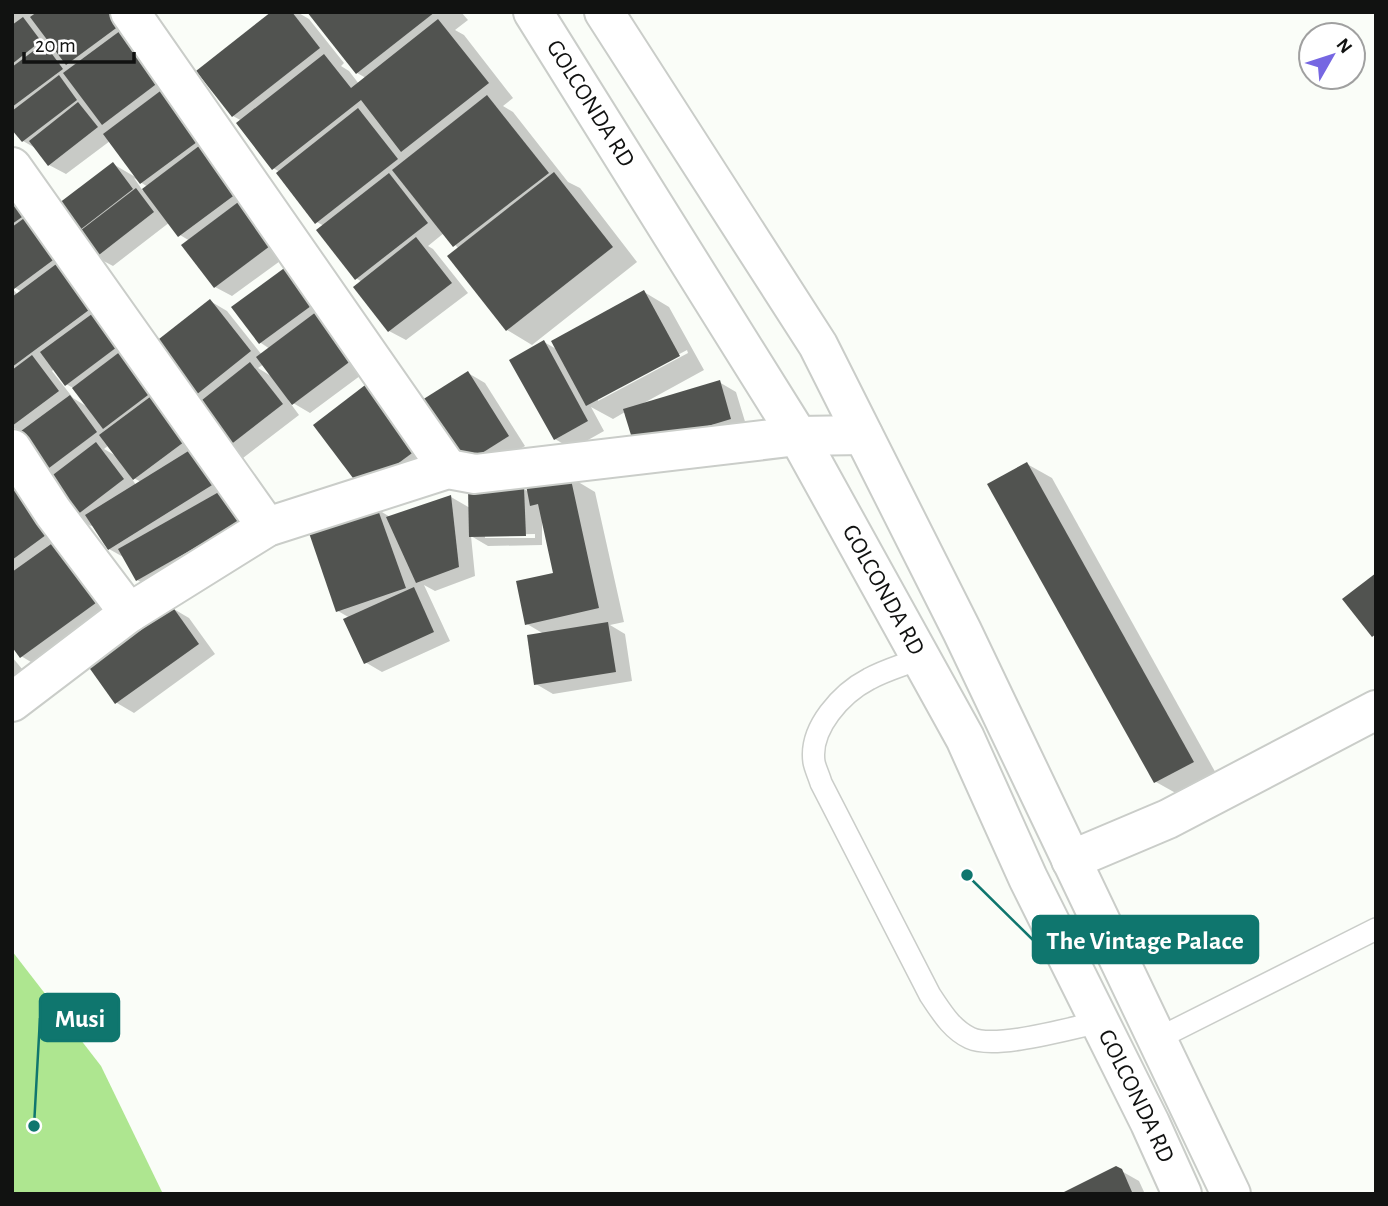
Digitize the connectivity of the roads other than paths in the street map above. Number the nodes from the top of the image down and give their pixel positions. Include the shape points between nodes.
1 (130, 12) edge
2 (533, 12) edge
3 (604, 12) edge
4 (12, 167) edge
5 (863, 435) junction
6 (798, 436) junction
7 (12, 449) edge
8 (448, 469) junction
9 (267, 527) junction
10 (129, 612) junction
11 (921, 658) junction
12 (12, 702) edge
13 (1376, 710) edge
14 (1071, 860) junction
15 (1376, 929) edge
16 (1100, 1022) junction
17 (1157, 1039) junction
18 (1182, 1194) edge
19 (1231, 1194) edge

1 - 8 main road
2 - 6 main road, GOLCONDA RD
3 - 5 main road, GOLCONDA RD via 818,345
4 - 9 main road
5 - 6 main road
5 - 14 main road, GOLCONDA RD
6 - 8 main road via 475,474
6 - 11 main road, GOLCONDA RD
7 - 10 main road
8 - 9 main road
9 - 10 main road
10 - 12 main road
11 - 16 main road, GOLCONDA RD via 965,738
11 - 16 lane via 868,679 826,718 814,761 821,783 930,995 951,1025 972,1039 996,1043
13 - 14 main road via 1168,819
14 - 17 main road, GOLCONDA RD
15 - 17 lane
16 - 18 main road, GOLCONDA RD
17 - 19 main road, GOLCONDA RD

